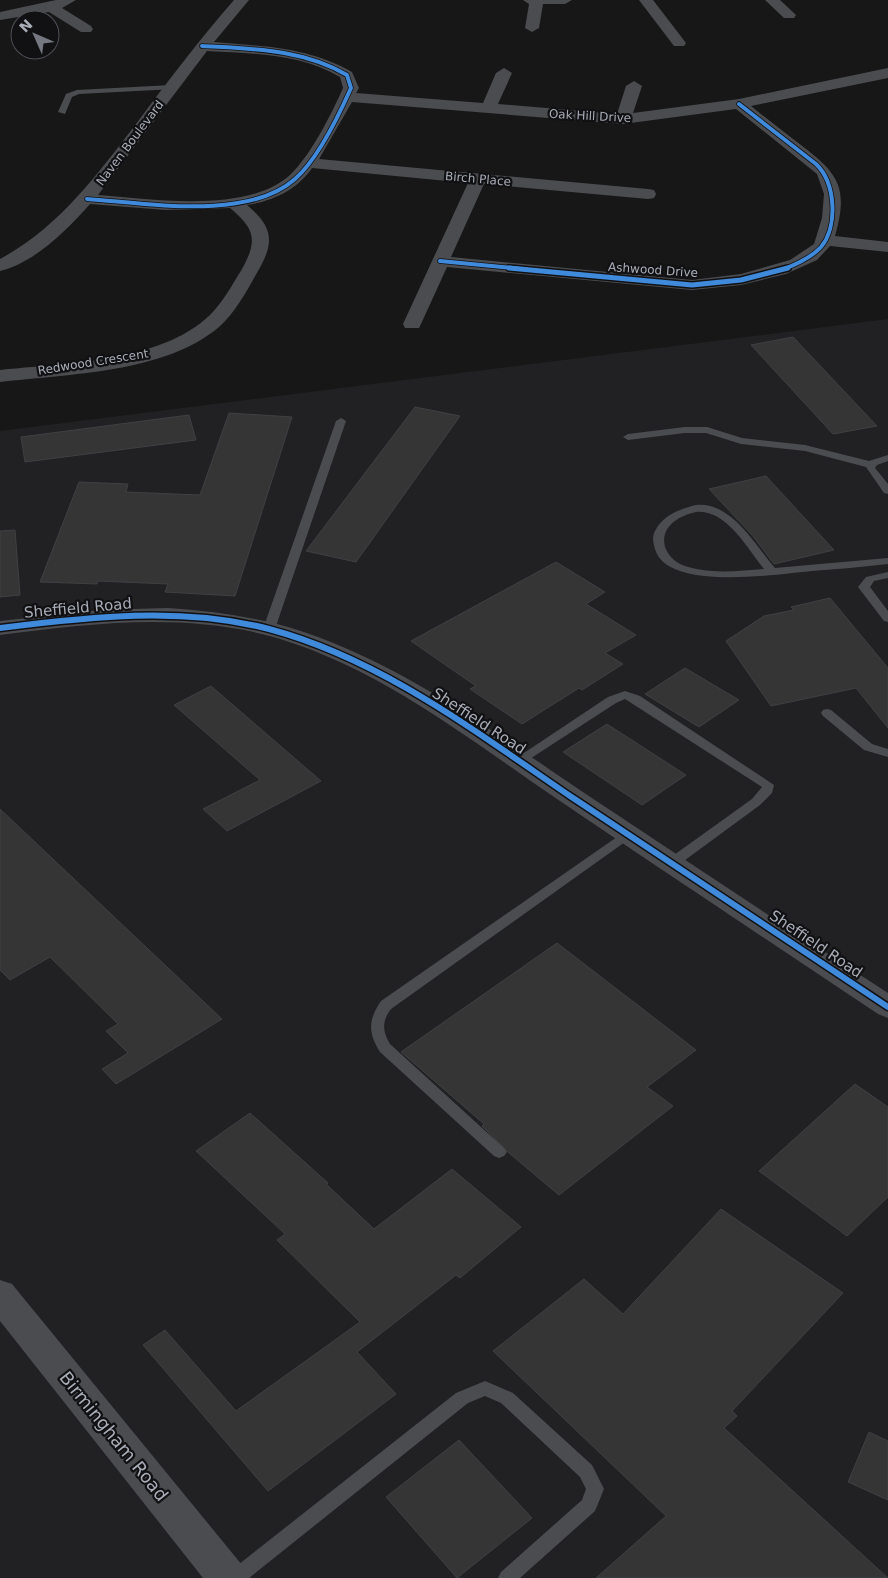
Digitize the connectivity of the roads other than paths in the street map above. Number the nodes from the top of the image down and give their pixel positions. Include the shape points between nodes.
1 (69, 0) edge
2 (242, 0) edge
3 (530, 0) edge
4 (537, 0) edge
5 (565, 0) edge
6 (646, 0) edge
7 (772, 0) edge
8 (51, 7) junction
9 (789, 15) dead end
10 (0, 16) edge
11 (532, 28) dead end
12 (86, 29) dead end
13 (679, 43) dead end
14 (202, 46) junction
15 (504, 73) dead end
16 (884, 77) edge
17 (634, 86) dead end
18 (172, 87) junction
19 (348, 97) junction
20 (739, 104) junction
21 (488, 109) junction
22 (62, 112) dead end
23 (623, 119) junction
24 (307, 164) junction
25 (478, 179) junction
26 (648, 194) dead end
27 (87, 199) junction
28 (234, 203) junction
29 (825, 240) junction
30 (888, 247) edge
31 (440, 261) junction
32 (0, 266) edge
33 (412, 324) dead end
34 (0, 376) edge
35 (341, 421) dead end
36 (628, 437) dead end
37 (888, 458) edge
38 (871, 468) junction
39 (888, 491) edge
40 (888, 561) edge
41 (771, 571) junction
42 (888, 575) edge
43 (888, 619) edge
44 (0, 628) edge
45 (270, 629) junction
46 (828, 713) dead end
47 (888, 753) edge
48 (518, 761) junction
49 (627, 834) junction
50 (672, 863) junction
51 (888, 1007) edge
52 (500, 1152) dead end
53 (0, 1295) edge
54 (228, 1578) edge
55 (235, 1578) edge
56 (507, 1578) edge

1 - 8 street
2 - 14 street, Naven Boulevard
3 - 4 street
4 - 5 street
4 - 11 street
6 - 13 street
7 - 9 street
8 - 10 street
8 - 12 street
14 - 18 street, Naven Boulevard
14 - 19 street via 300,54 327,63 347,75 351,88
15 - 21 street
16 - 20 street, Oak Hill Drive
17 - 23 street
18 - 22 lane via 77,92 68,96
18 - 27 street, Naven Boulevard
19 - 21 street, Oak Hill Drive
19 - 24 street
20 - 23 street, Oak Hill Drive
20 - 29 street via 822,171 830,186 832,212
21 - 23 street, Oak Hill Drive
24 - 25 street, Birch Place
24 - 28 street via 295,179 279,189
25 - 26 street, Birch Place
25 - 31 street
27 - 28 street via 186,205
27 - 32 street, Naven Boulevard via 31,250
28 - 34 street, Redwood Crescent via 256,220 260,226 261,242 255,262 232,301 210,324 168,347 131,358
29 - 30 street
29 - 31 street, Ashwood Drive via 813,254 790,266 754,277 711,284 671,284
31 - 33 street
35 - 45 lane
36 - 38 lane via 707,430 741,441 805,448
37 - 38 lane
38 - 39 lane
40 - 41 lane
41 - 41 lane via 725,518 709,509 682,512 667,523 658,536 659,550 665,558 683,569 717,575
42 - 43 lane via 870,579 864,587
44 - 45 street, Sheffield Road via 154,614 217,618
45 - 48 street, Sheffield Road via 335,651 372,670 430,703
46 - 47 lane via 868,747
48 - 49 street, Sheffield Road
48 - 50 lane via 612,700 625,695 768,785 768,790 756,802
49 - 50 street, Sheffield Road
49 - 52 lane via 386,1004 376,1020 376,1034 385,1048
50 - 51 street, Sheffield Road
53 - 54 street, Birmingham Road
55 - 56 lane via 462,1398 485,1388 507,1398 586,1471 595,1489 588,1505

